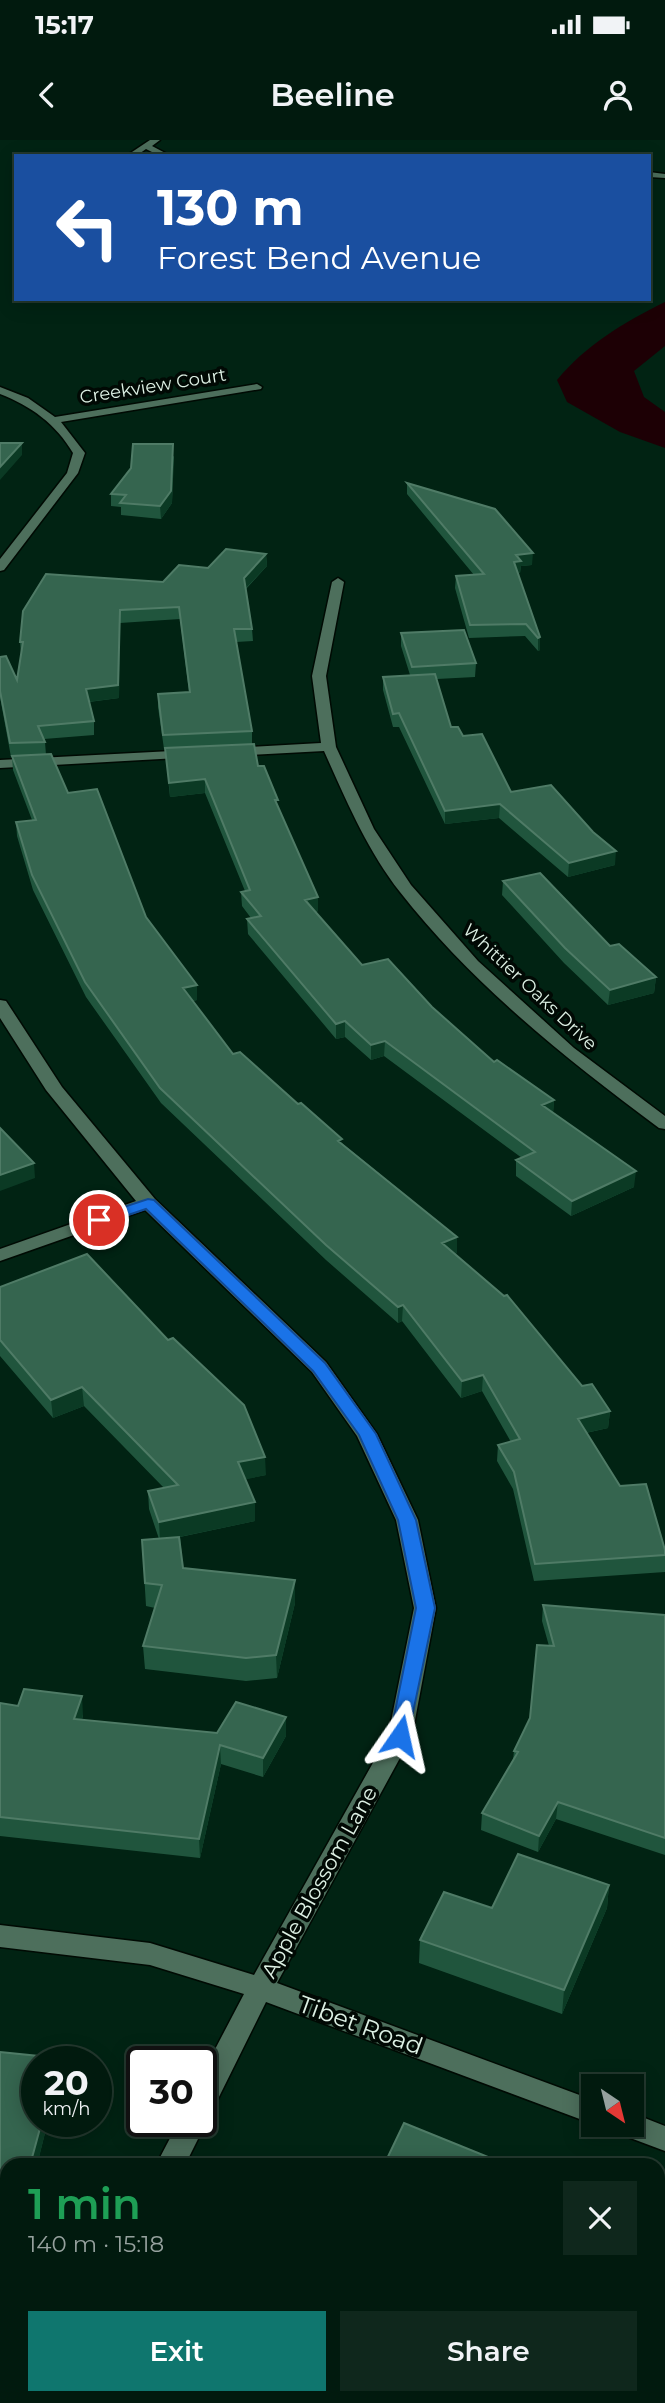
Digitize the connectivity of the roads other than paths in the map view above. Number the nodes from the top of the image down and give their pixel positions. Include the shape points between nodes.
1 (156, 140) edge
2 (146, 146) junction
3 (133, 154) edge
4 (162, 154) edge
5 (257, 387) dead end
6 (0, 390) edge
7 (54, 420) junction
8 (0, 567) edge
9 (338, 582) dead end
10 (329, 747) junction
11 (0, 764) edge
12 (0, 1005) edge
13 (665, 1124) edge
14 (148, 1203) junction
15 (0, 1255) edge
16 (0, 1936) edge
17 (260, 1987) junction
18 (217, 2072) edge
19 (581, 2107) edge
20 (644, 2131) edge
21 (185, 2137) edge
22 (665, 2139) edge
23 (174, 2158) edge

1 - 2 street
2 - 3 street
2 - 4 street
5 - 7 street, Creekview Court
6 - 7 street
7 - 8 street via 79,453 72,473
9 - 10 street, Whittier Oaks Drive via 319,676
10 - 11 street
10 - 13 street, Whittier Oaks Drive via 367,829 405,888 472,964 568,1052
12 - 14 street, Apple Blossom Lane via 55,1090
14 - 15 street
14 - 17 street, Apple Blossom Lane via 319,1367 367,1434 407,1520 425,1608 400,1736
16 - 17 street, Tibet Road via 150,1954
17 - 18 street, Apple Blossom Lane
17 - 19 street, Tibet Road
20 - 22 street
21 - 23 street

